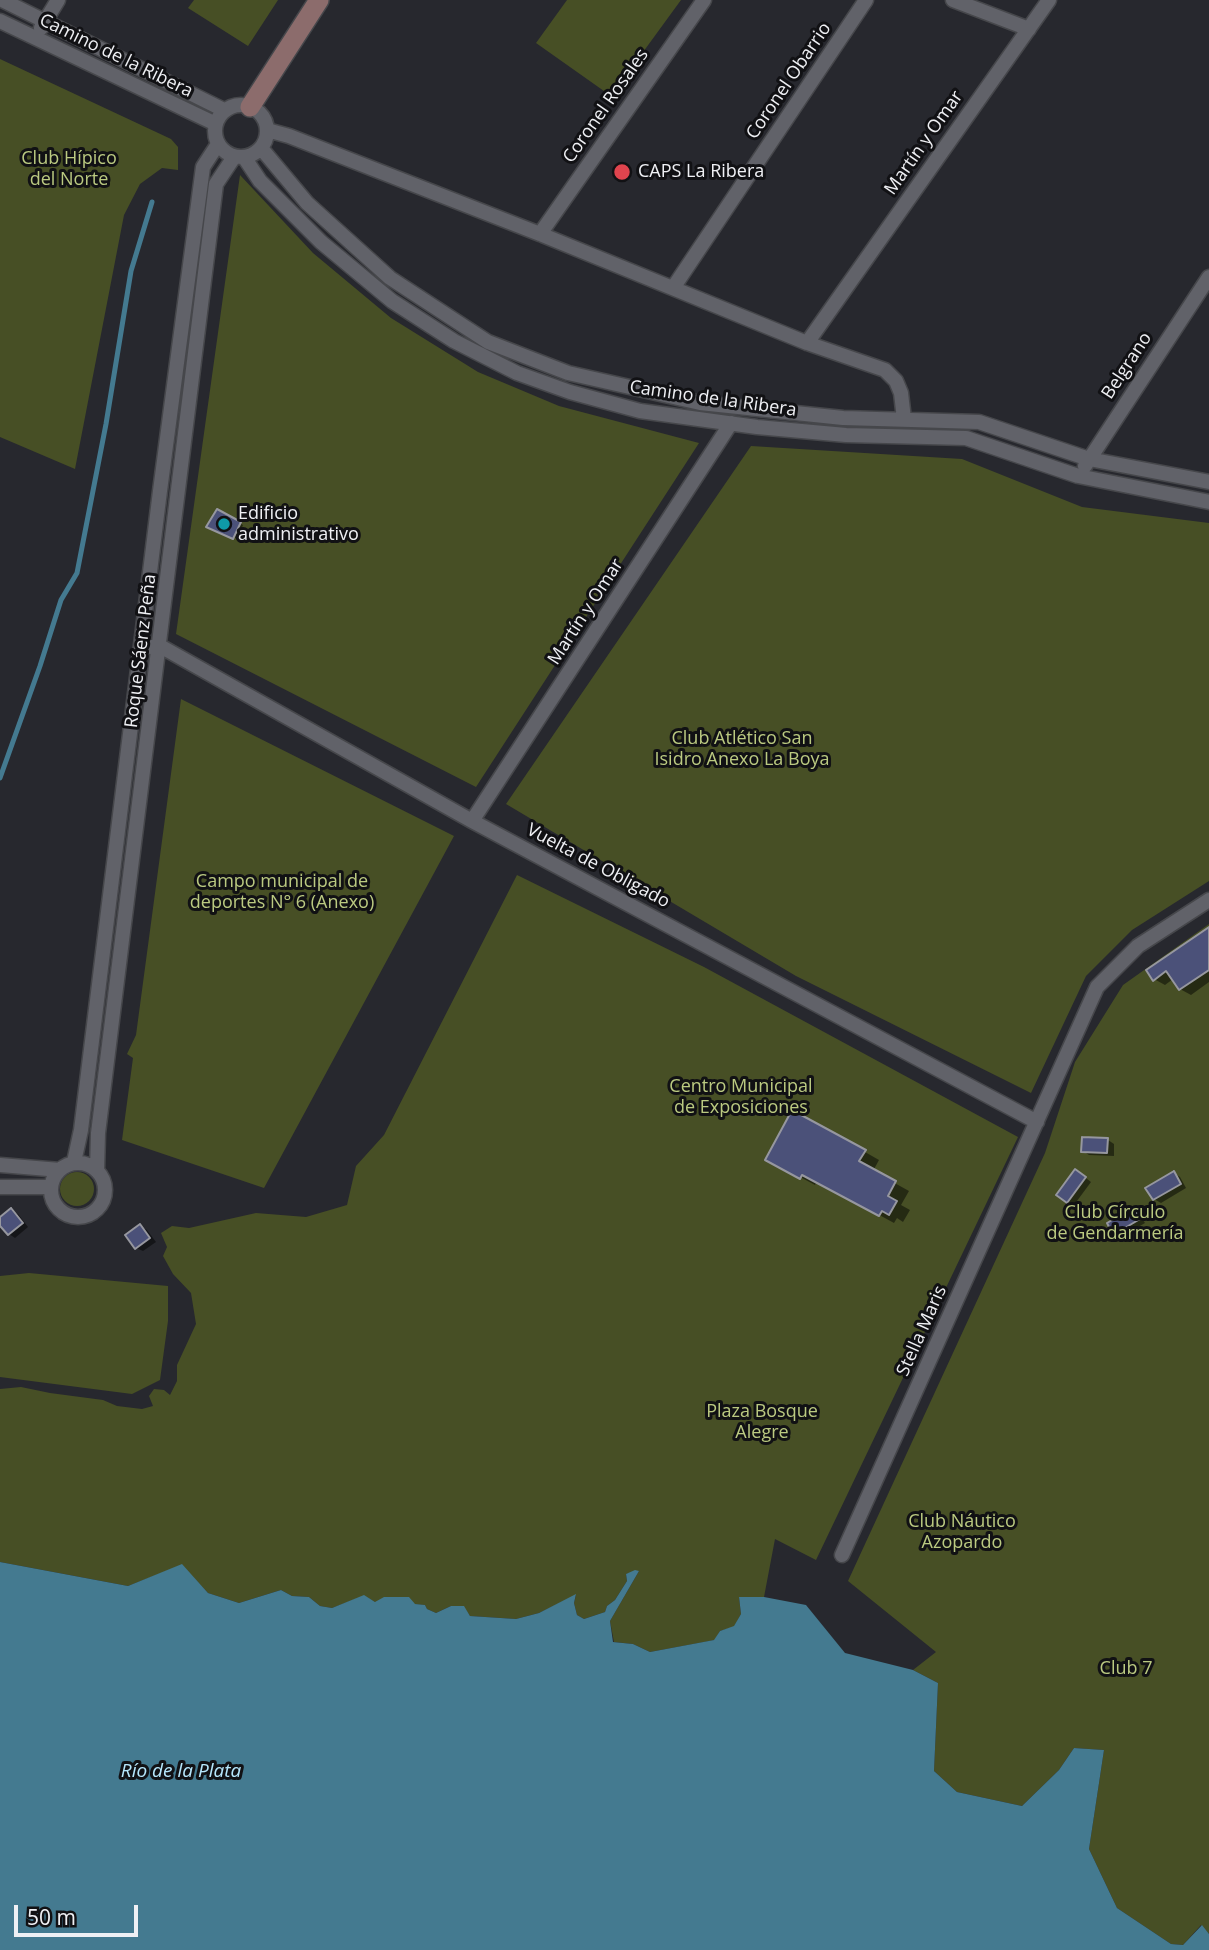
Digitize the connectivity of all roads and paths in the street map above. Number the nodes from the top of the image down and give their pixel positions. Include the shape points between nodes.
1 (2, 0) edge
2 (58, 0) edge
3 (319, 0) edge
4 (704, 0) edge
5 (866, 0) edge
6 (953, 0) edge
7 (1049, 0) edge
8 (0, 21) edge
9 (45, 21) junction
10 (1029, 29) junction
11 (35, 38) junction
12 (250, 107) junction
13 (224, 110) junction
14 (216, 124) junction
15 (267, 130) junction
16 (218, 144) junction
17 (261, 148) junction
18 (239, 157) junction
19 (540, 234) junction
20 (1209, 277) edge
21 (673, 288) junction
22 (807, 343) junction
23 (904, 419) junction
24 (731, 424) junction
25 (1089, 459) junction
26 (1078, 476) junction
27 (1209, 482) edge
28 (1209, 502) edge
29 (160, 646) junction
30 (141, 647) junction
31 (472, 821) junction
32 (1209, 900) edge
33 (1037, 1122) junction
34 (74, 1163) junction
35 (0, 1165) edge
36 (60, 1170) junction
37 (97, 1171) junction
38 (0, 1187) edge
39 (50, 1187) junction
40 (842, 1555) dead end

1 - 9 street, Camino de la Ribera
2 - 9 street
3 - 12 street
4 - 19 street, Coronel Rosales
5 - 21 street, Coronel Obarrio
6 - 10 street
7 - 10 street, Martín y Omar
8 - 11 street, Camino de la Ribera
9 - 11 street
9 - 13 street, Camino de la Ribera
10 - 22 street, Martín y Omar
11 - 14 street, Camino de la Ribera
12 - 13 street
12 - 15 street via 265,121
13 - 14 street
14 - 16 street
15 - 17 street
15 - 19 street
16 - 18 street
16 - 30 street, Roque Sáenz Peña via 202,167
17 - 18 street, Roque Sáenz Peña
17 - 23 street, Camino de la Ribera via 307,203 390,278 488,342 568,373 700,403 843,418
18 - 24 street, Camino de la Ribera via 321,242 392,301 454,341 570,393 640,411
18 - 29 street, Roque Sáenz Peña via 216,184
19 - 21 street
20 - 25 street, Belgrano
21 - 22 street
22 - 23 street via 885,370 901,393
23 - 25 street, Camino de la Ribera via 979,422
24 - 26 street, Camino de la Ribera via 846,435 966,438
24 - 31 street, Martín y Omar
25 - 26 street, Belgrano
25 - 27 street, Camino de la Ribera
26 - 28 street, Camino de la Ribera
29 - 30 street
29 - 31 street, Vuelta de Obligado
29 - 37 street, Roque Sáenz Peña via 98,1133
30 - 34 street, Roque Sáenz Peña
31 - 33 street, Vuelta de Obligado
32 - 33 street, Stella Maris via 1138,946 1097,987
33 - 40 street, Stella Maris
34 - 36 street
34 - 37 street
35 - 36 street
36 - 39 street
37 - 39 street, Roque Sáenz Peña via 105,1187 104,1199 89,1216 63,1214 53,1202
38 - 39 street

